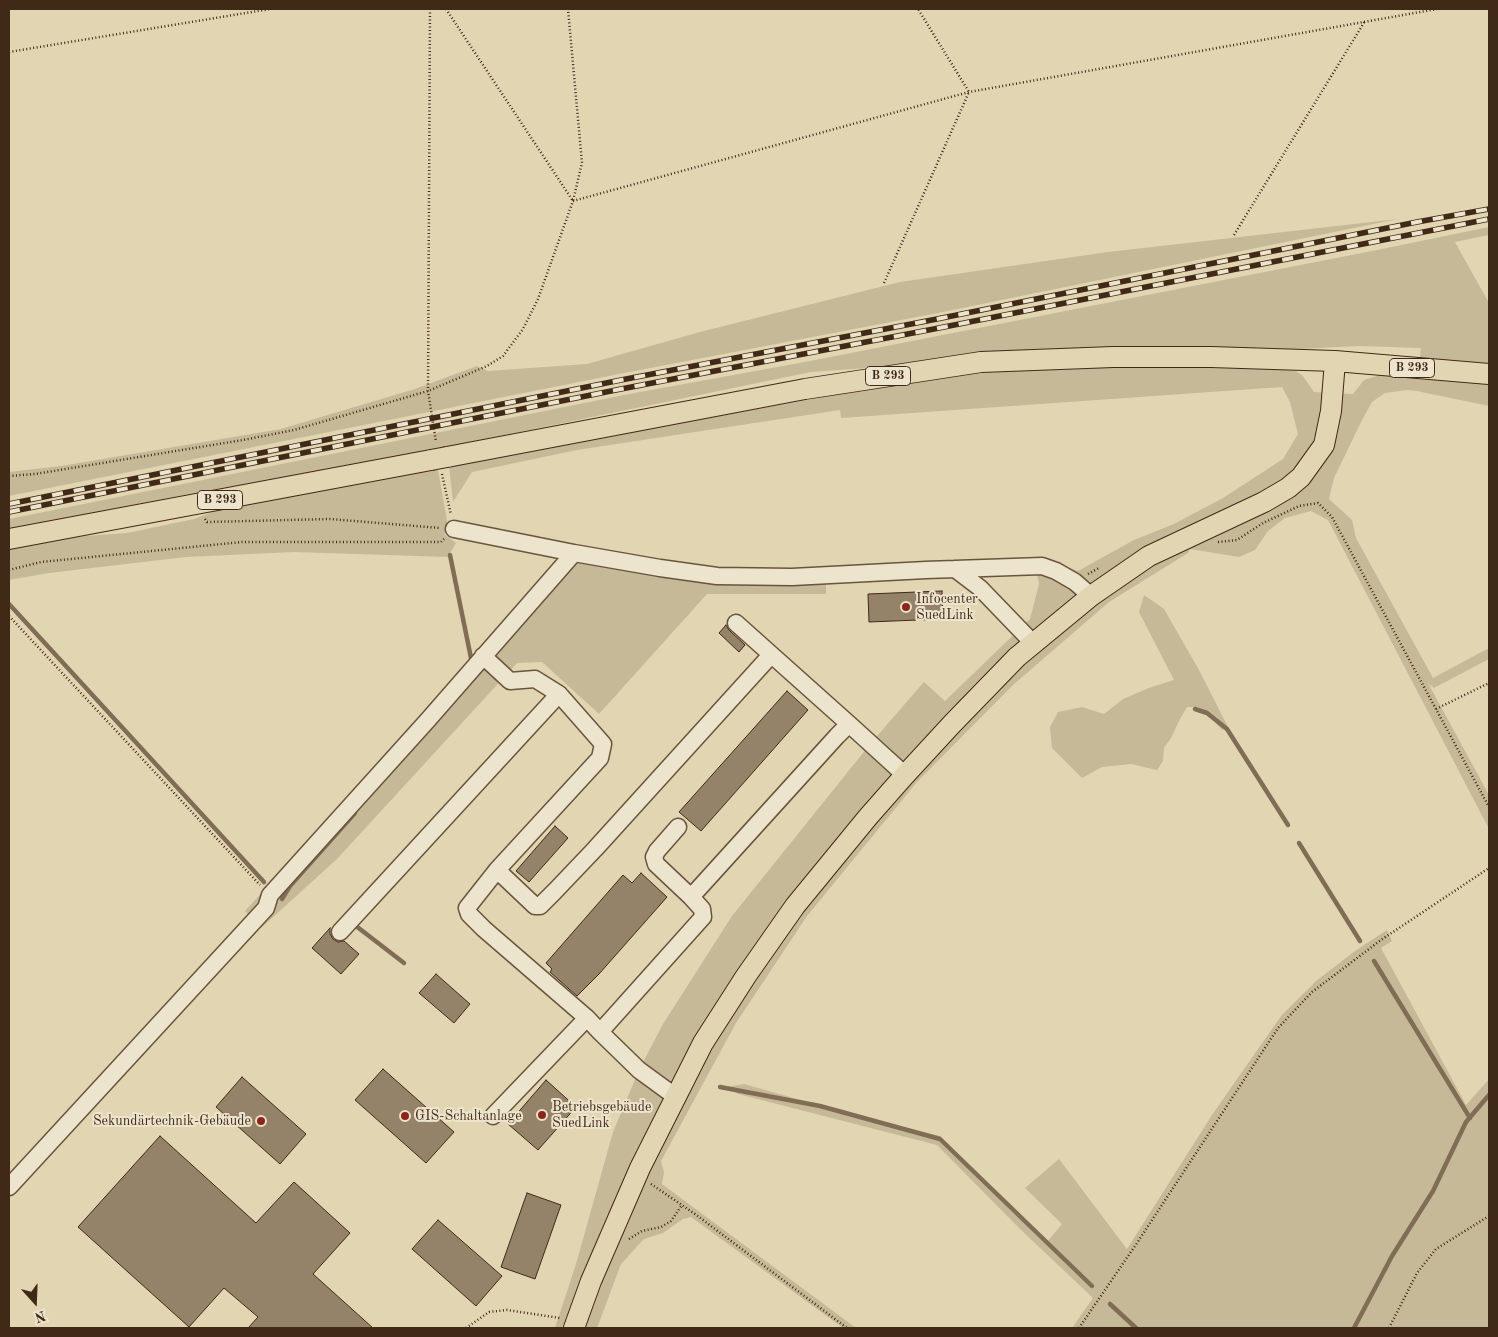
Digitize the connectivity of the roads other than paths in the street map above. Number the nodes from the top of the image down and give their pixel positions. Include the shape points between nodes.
1 (1335, 361) junction
2 (1489, 374) edge
3 (454, 529) road end
4 (9, 540) edge
5 (574, 553) junction
6 (955, 569) junction
7 (1091, 596) junction
8 (736, 623) dead end
9 (1034, 644) junction
10 (771, 655) junction
11 (483, 656) junction
12 (559, 694) junction
13 (849, 724) junction
14 (905, 775) junction
15 (678, 827) dead end
16 (497, 870) junction
17 (691, 897) junction
18 (340, 932) dead end
19 (587, 1018) junction
20 (600, 1032) junction
21 (676, 1097) junction
22 (493, 1116) dead end
23 (9, 1187) edge
24 (575, 1324) edge

1 - 2 main road, B 293
1 - 4 main road, B 293 via 1113,357 981,362 805,389
1 - 7 main road via 1331,411 1324,445 1301,477 1264,502 1149,556
3 - 5 lane
5 - 6 lane via 718,576 792,577
5 - 11 lane
6 - 7 lane via 1042,566 1075,582
6 - 9 lane via 980,588
7 - 9 main road
8 - 10 lane
9 - 14 main road via 1017,657
10 - 13 lane
10 - 16 lane via 540,906 535,906
11 - 12 lane via 510,681 535,680
11 - 23 lane via 270,895 266,908
12 - 16 lane via 603,744 600,758
12 - 18 lane
13 - 14 lane
13 - 17 lane
14 - 21 main road via 796,906 746,976 703,1043
15 - 17 lane via 654,857 656,864
16 - 19 lane via 467,908 469,914
17 - 20 lane via 702,909 703,916
19 - 20 lane
19 - 22 lane
20 - 21 lane via 639,1070
21 - 24 main road via 638,1174

